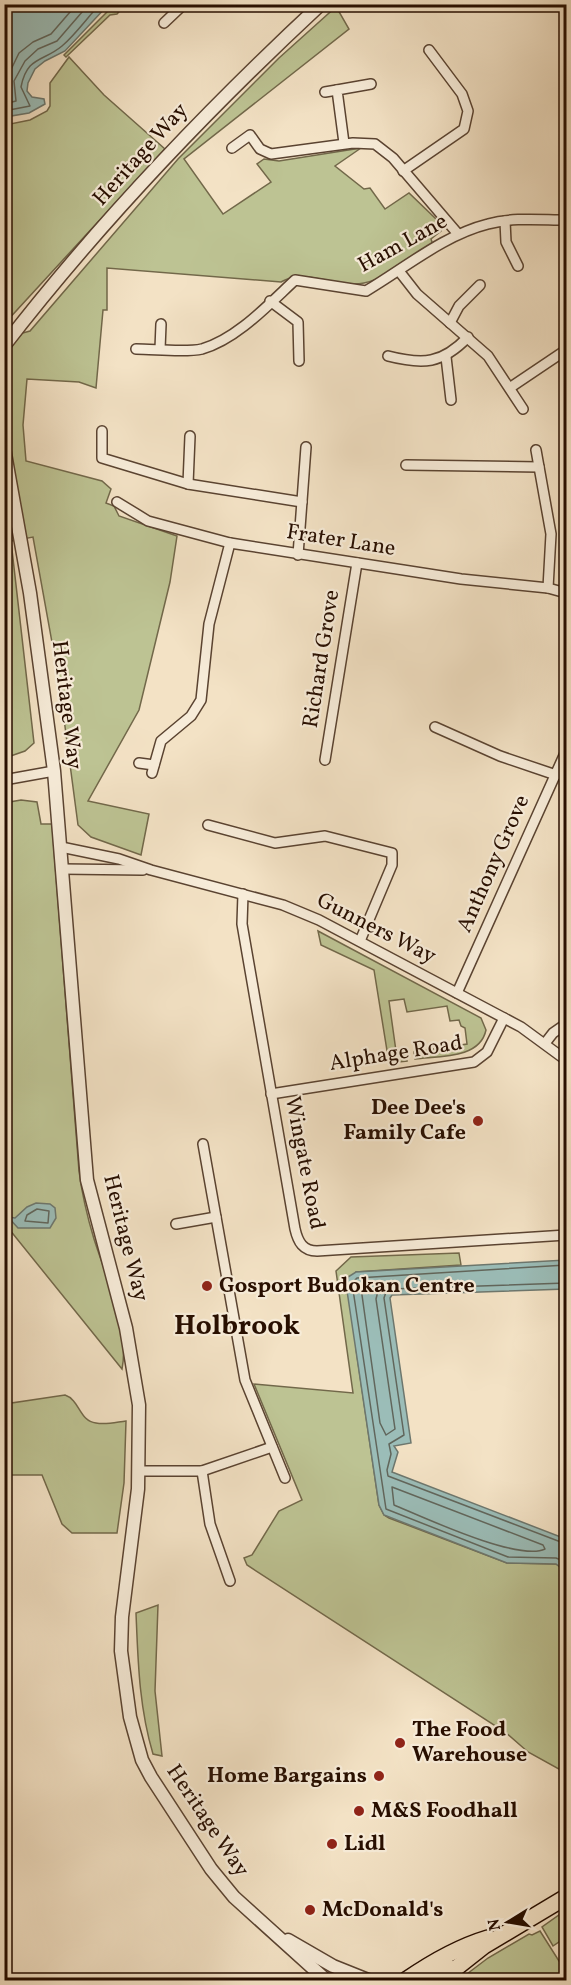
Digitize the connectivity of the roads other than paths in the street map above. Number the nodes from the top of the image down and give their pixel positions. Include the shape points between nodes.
1 (184, 4) edge
2 (321, 4) edge
3 (164, 23) dead end
4 (429, 50) dead end
5 (371, 84) dead end
6 (337, 90) junction
7 (325, 92) dead end
8 (244, 126) dead end
9 (250, 135) junction
10 (344, 143) junction
11 (232, 148) dead end
12 (403, 171) junction
13 (567, 220) edge
14 (505, 221) junction
15 (458, 234) junction
16 (518, 266) dead end
17 (399, 271) junction
18 (480, 285) dead end
19 (270, 301) junction
20 (450, 323) junction
21 (161, 324) dead end
22 (468, 337) junction
23 (5, 346) edge
24 (136, 349) dead end
25 (160, 349) junction
26 (567, 350) edge
27 (388, 356) dead end
28 (446, 357) junction
29 (298, 361) dead end
30 (511, 387) junction
31 (451, 400) dead end
32 (522, 409) dead end
33 (102, 431) dead end
34 (190, 436) dead end
35 (306, 447) dead end
36 (4, 448) edge
37 (536, 450) dead end
38 (406, 465) dead end
39 (539, 467) junction
40 (188, 484) junction
41 (4, 485) edge
42 (117, 502) dead end
43 (302, 502) junction
44 (17, 518) junction
45 (230, 543) junction
46 (298, 555) junction
47 (357, 563) junction
48 (548, 588) junction
49 (567, 593) edge
50 (435, 727) dead end
51 (567, 751) edge
52 (325, 760) dead end
53 (139, 763) dead end
54 (54, 771) junction
55 (556, 775) junction
56 (4, 780) edge
57 (208, 825) dead end
58 (61, 847) junction
59 (62, 869) junction
60 (151, 870) junction
61 (243, 894) junction
62 (360, 941) junction
63 (457, 993) junction
64 (504, 1018) junction
65 (567, 1024) edge
66 (546, 1042) junction
67 (567, 1060) edge
68 (271, 1094) junction
69 (203, 1144) dead end
70 (216, 1217) junction
71 (176, 1224) dead end
72 (567, 1235) edge
73 (272, 1447) junction
74 (140, 1471) junction
75 (202, 1471) junction
76 (285, 1478) dead end
77 (230, 1581) dead end
78 (567, 1897) edge
79 (264, 1925) junction
80 (504, 1933) junction
81 (484, 1946) junction
82 (295, 1953) junction
83 (312, 1980) edge
84 (326, 1980) edge
85 (368, 1980) edge
86 (406, 1980) edge
87 (426, 1980) edge
88 (441, 1980) edge

1 - 3 street
2 - 23 street, Heritage Way via 223,96 163,160
4 - 12 street via 462,94 468,111 464,129
5 - 6 street
6 - 7 street
6 - 10 street
8 - 9 street
9 - 10 street via 260,149 271,154
9 - 11 street
10 - 12 street via 379,146
12 - 15 street
13 - 14 street, Ham Lane
14 - 15 street, Ham Lane
14 - 16 street via 506,242
15 - 17 street, Ham Lane
17 - 19 street, Ham Lane via 366,291 295,280
17 - 20 street via 417,294
18 - 20 street via 459,306
19 - 25 street, Ham Lane via 217,342 200,349
19 - 29 street via 298,322
20 - 22 street
21 - 25 street
22 - 28 street
22 - 30 street
24 - 25 street, Ham Lane
26 - 30 street
27 - 28 street via 416,360
28 - 31 street
30 - 32 street
33 - 40 street via 102,458
34 - 40 street
35 - 43 street
36 - 44 street, Heritage Way
37 - 39 street
38 - 39 street
39 - 48 street via 551,534
40 - 43 street
41 - 44 street, Heritage Way
42 - 45 street, Frater Lane via 148,521
43 - 46 street
44 - 54 street, Heritage Way
45 - 46 street, Frater Lane
45 - 53 street via 209,624 201,700 191,716 161,741 153,769
46 - 47 street, Frater Lane
47 - 48 street, Frater Lane
47 - 52 street, Richard Grove
48 - 49 street, Frater Lane
50 - 55 street
51 - 55 street, Anthony Grove
54 - 56 street
54 - 58 street, Heritage Way
55 - 63 street, Anthony Grove
57 - 62 street via 275,843 325,836 389,851 392,865
58 - 59 street, Heritage Way
58 - 60 street, Gunners Way via 101,854
59 - 60 street, Gunners Way
59 - 74 street, Heritage Way via 87,1180 136,1381
60 - 61 street, Gunners Way
61 - 62 street, Gunners Way via 283,905
61 - 68 street, Wingate Road via 242,924
62 - 63 street, Gunners Way
63 - 64 street, Gunners Way
64 - 66 street, Gunners Way
64 - 68 street, Alphage Road via 487,1052 474,1062
65 - 66 street
66 - 67 street, Gunners Way
68 - 72 street, Wingate Road via 295,1229 306,1249
69 - 70 street
70 - 71 street
70 - 73 street via 245,1380
73 - 75 street
73 - 76 street
74 - 75 street
74 - 79 street, Heritage Way via 121,1652 136,1742 150,1777 180,1826 234,1897
75 - 77 street via 210,1524
78 - 80 main road
79 - 82 street, Heritage Way
79 - 85 street, Heritage Way via 333,1966
80 - 81 main road
80 - 86 main road via 469,1944
81 - 87 main road
81 - 88 main road
82 - 83 street, Heritage Way
82 - 84 street, Heritage Way

